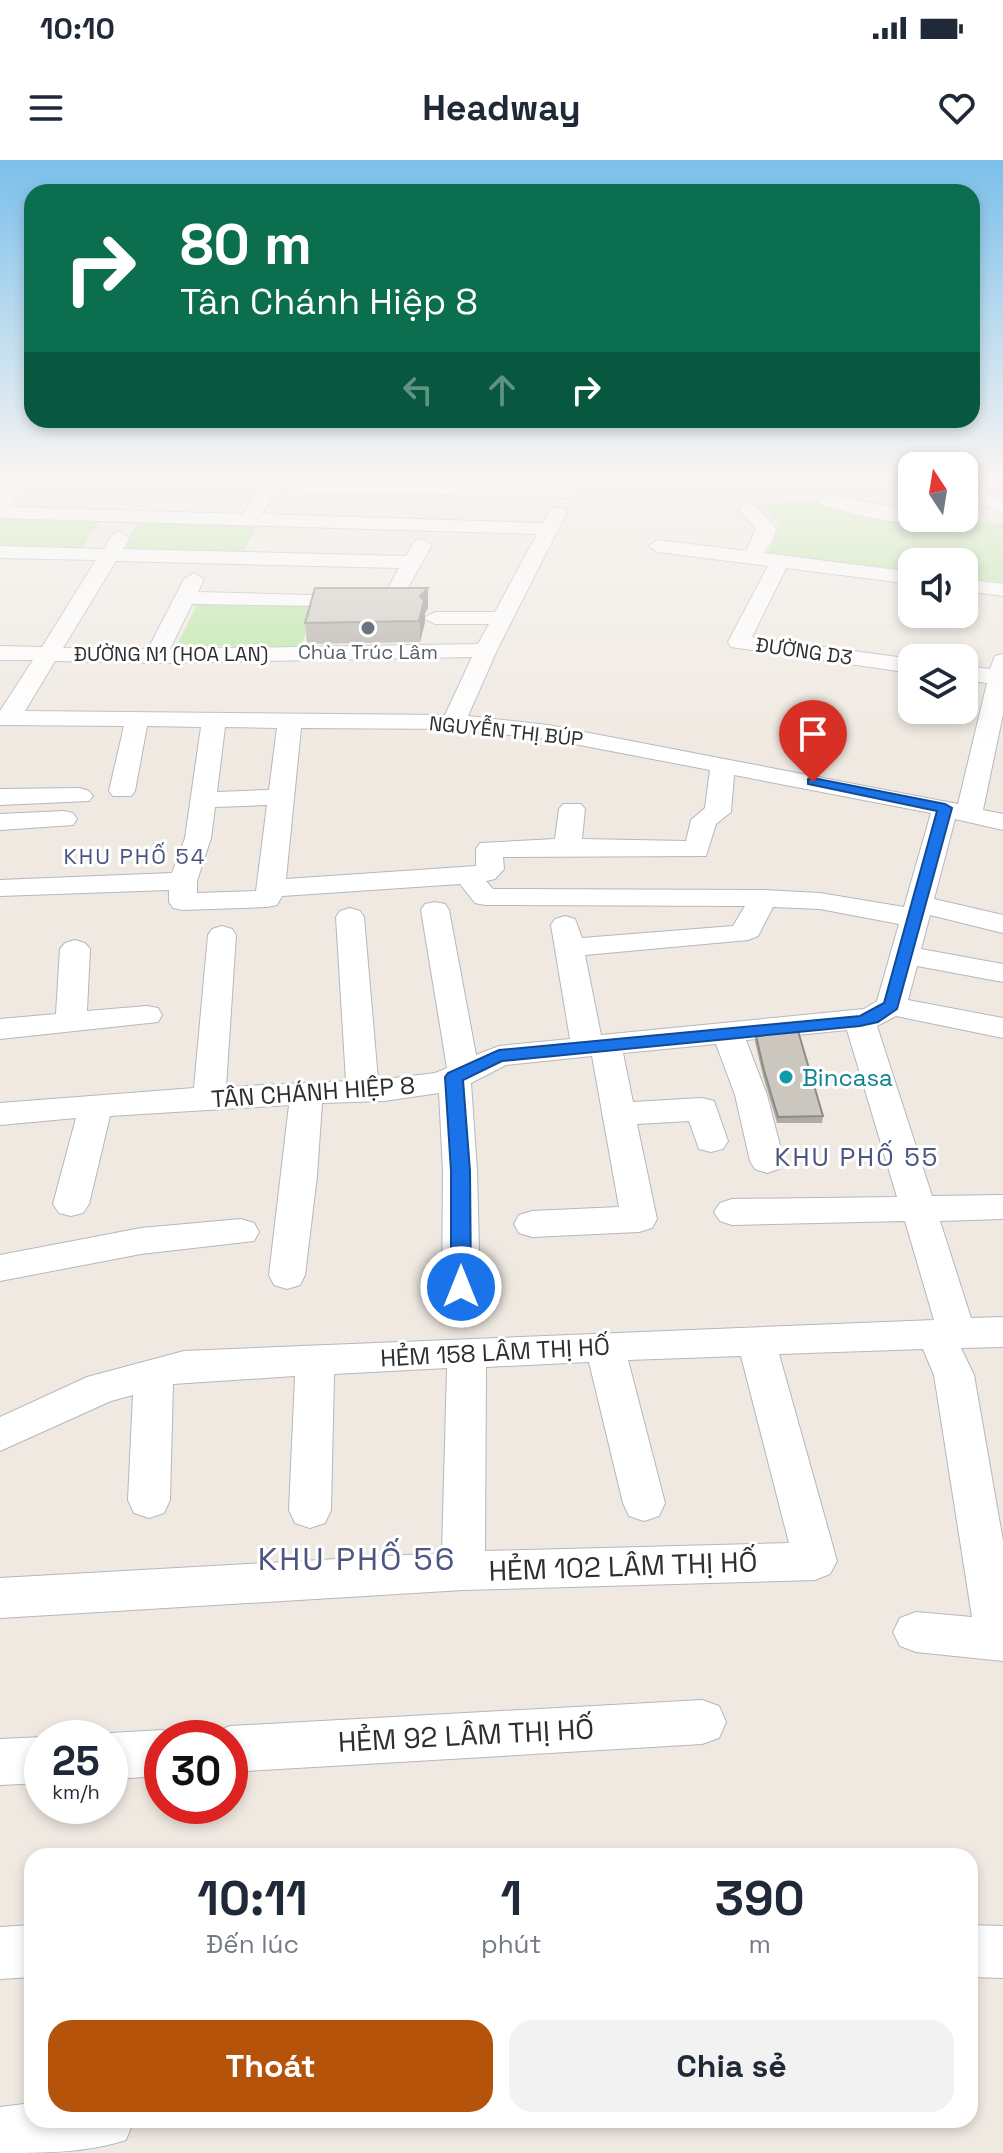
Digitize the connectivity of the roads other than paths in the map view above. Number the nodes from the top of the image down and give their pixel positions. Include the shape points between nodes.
1 (86, 570) edge
2 (90, 570) edge
3 (199, 570) edge
4 (407, 570) edge
5 (528, 570) edge
6 (775, 570) edge
7 (850, 570) edge
8 (898, 576) edge
9 (978, 587) edge
10 (1003, 590) edge
11 (185, 598) junction
12 (435, 618) dead end
13 (504, 618) junction
14 (486, 650) junction
15 (0, 653) edge
16 (24, 654) junction
17 (47, 655) junction
18 (156, 656) junction
19 (898, 664) edge
20 (1002, 672) edge
21 (978, 673) edge
22 (8, 678) dead end
23 (5, 718) edge
24 (137, 719) junction
25 (214, 719) junction
26 (290, 720) junction
27 (454, 722) junction
28 (994, 745) edge
29 (723, 765) junction
30 (122, 791) dead end
31 (80, 796) dead end
32 (0, 797) edge
33 (282, 797) junction
34 (201, 800) junction
35 (572, 809) dead end
36 (957, 811) junction
37 (64, 819) dead end
38 (0, 822) edge
39 (1003, 822) edge
40 (568, 846) junction
41 (467, 875) junction
42 (183, 881) junction
43 (0, 888) edge
44 (271, 888) junction
45 (560, 897) junction
46 (763, 898) junction
47 (435, 910) dead end
48 (917, 911) junction
49 (350, 917) dead end
50 (1003, 924) edge
51 (222, 935) dead end
52 (569, 948) junction
53 (75, 949) dead end
54 (905, 955) junction
55 (1003, 973) edge
56 (891, 1006) junction
57 (147, 1015) dead end
58 (71, 1021) junction
59 (860, 1021) junction
60 (1003, 1028) edge
61 (0, 1029) edge
62 (728, 1034) junction
63 (596, 1045) junction
64 (459, 1076) junction
65 (363, 1091) junction
66 (306, 1094) junction
67 (209, 1099) junction
68 (96, 1106) junction
69 (0, 1114) edge
70 (619, 1114) junction
71 (711, 1141) dead end
72 (767, 1161) dead end
73 (71, 1204) dead end
74 (918, 1207) junction
75 (1003, 1207) edge
76 (732, 1212) dead end
77 (532, 1224) dead end
78 (241, 1232) dead end
79 (0, 1268) edge
80 (287, 1275) dead end
81 (461, 1287) dead end
82 (1003, 1332) edge
83 (947, 1334) junction
84 (757, 1343) junction
85 (605, 1346) junction
86 (467, 1353) junction
87 (315, 1360) junction
88 (154, 1372) junction
89 (0, 1435) edge
90 (149, 1500) dead end
91 (644, 1503) dead end
92 (310, 1510) dead end
93 (463, 1571) junction
94 (0, 1598) edge
95 (916, 1632) dead end
96 (1001, 1640) edge
97 (702, 1722) dead end
98 (248, 1748) edge
99 (24, 1761) edge
100 (0, 1762) edge
101 (978, 1951) edge
102 (24, 1952) edge
103 (1003, 1952) edge
104 (0, 1953) edge
105 (53, 2128) edge
106 (0, 2136) edge

1 - 16 street
2 - 17 street
3 - 11 street
4 - 11 street via 390,603
5 - 13 street
6 - 19 street, ĐƯỜNG D3 via 739,642
7 - 8 street
9 - 10 street
11 - 18 street
12 - 13 street
13 - 14 street
14 - 18 street, ĐƯỜNG N1 (HOA LAN)
14 - 27 street
15 - 16 street, ĐƯỜNG N1 (HOA LAN)
16 - 17 street, ĐƯỜNG N1 (HOA LAN)
16 - 22 street
17 - 18 street, ĐƯỜNG N1 (HOA LAN)
17 - 23 street
20 - 21 street
20 - 28 street
23 - 24 street, NGUYỄN THỊ BÚP
24 - 25 street, NGUYỄN THỊ BÚP
24 - 30 street
25 - 26 street, NGUYỄN THỊ BÚP
25 - 34 street
26 - 27 street, NGUYỄN THỊ BÚP
26 - 33 street
27 - 29 street, NGUYỄN THỊ BÚP via 548,732
28 - 36 street
29 - 36 street, NGUYỄN THỊ BÚP
29 - 40 street via 718,812 704,820 697,850
31 - 32 street
33 - 34 street
33 - 44 street
34 - 42 street via 198,838
35 - 40 street
36 - 39 street, NGUYỄN THỊ BÚP
36 - 48 street
37 - 38 street
40 - 41 street via 489,849 490,869
41 - 44 street
41 - 45 street via 485,897
42 - 43 street
42 - 44 street via 183,902 267,899
45 - 46 street
45 - 52 street
46 - 48 street
46 - 52 street via 748,930 738,934
47 - 64 street
48 - 50 street
48 - 54 street
49 - 65 street
51 - 67 street
52 - 63 street
53 - 58 street
54 - 55 street
54 - 56 street
56 - 59 street, TÂN CHÁNH HIỆP 8
56 - 60 street
57 - 58 street
58 - 61 street
59 - 62 street, TÂN CHÁNH HIỆP 8
59 - 74 street
62 - 63 street, TÂN CHÁNH HIỆP 8
62 - 72 street via 751,1095
63 - 64 street, TÂN CHÁNH HIỆP 8 via 499,1056
63 - 70 street
64 - 65 street, TÂN CHÁNH HIỆP 8
64 - 81 street
65 - 66 street, TÂN CHÁNH HIỆP 8
66 - 67 street, TÂN CHÁNH HIỆP 8
66 - 80 street
67 - 68 street, TÂN CHÁNH HIỆP 8
68 - 69 street, TÂN CHÁNH HIỆP 8
68 - 73 street
70 - 71 street via 702,1109
70 - 77 street via 639,1219
74 - 75 street
74 - 76 street
74 - 83 street
78 - 79 street via 141,1241
82 - 83 street, HẺM 158 LÂM THỊ HỐ
83 - 84 street, HẺM 158 LÂM THỊ HỐ
83 - 96 street
84 - 85 street, HẺM 158 LÂM THỊ HỐ
84 - 93 street, HẺM 102 LÂM THỊ HỐ via 815,1561
85 - 86 street, HẺM 158 LÂM THỊ HỐ
85 - 91 street
86 - 87 street, HẺM 158 LÂM THỊ HỐ
86 - 93 street
87 - 88 street, HẺM 158 LÂM THỊ HỐ
87 - 92 street
88 - 89 street, HẺM 158 LÂM THỊ HỐ via 101,1388
88 - 90 street
93 - 94 street, HẺM 102 LÂM THỊ HỐ
95 - 96 street
97 - 98 street, HẺM 92 LÂM THỊ HỐ
99 - 100 street
101 - 103 street
102 - 104 street
105 - 106 street

